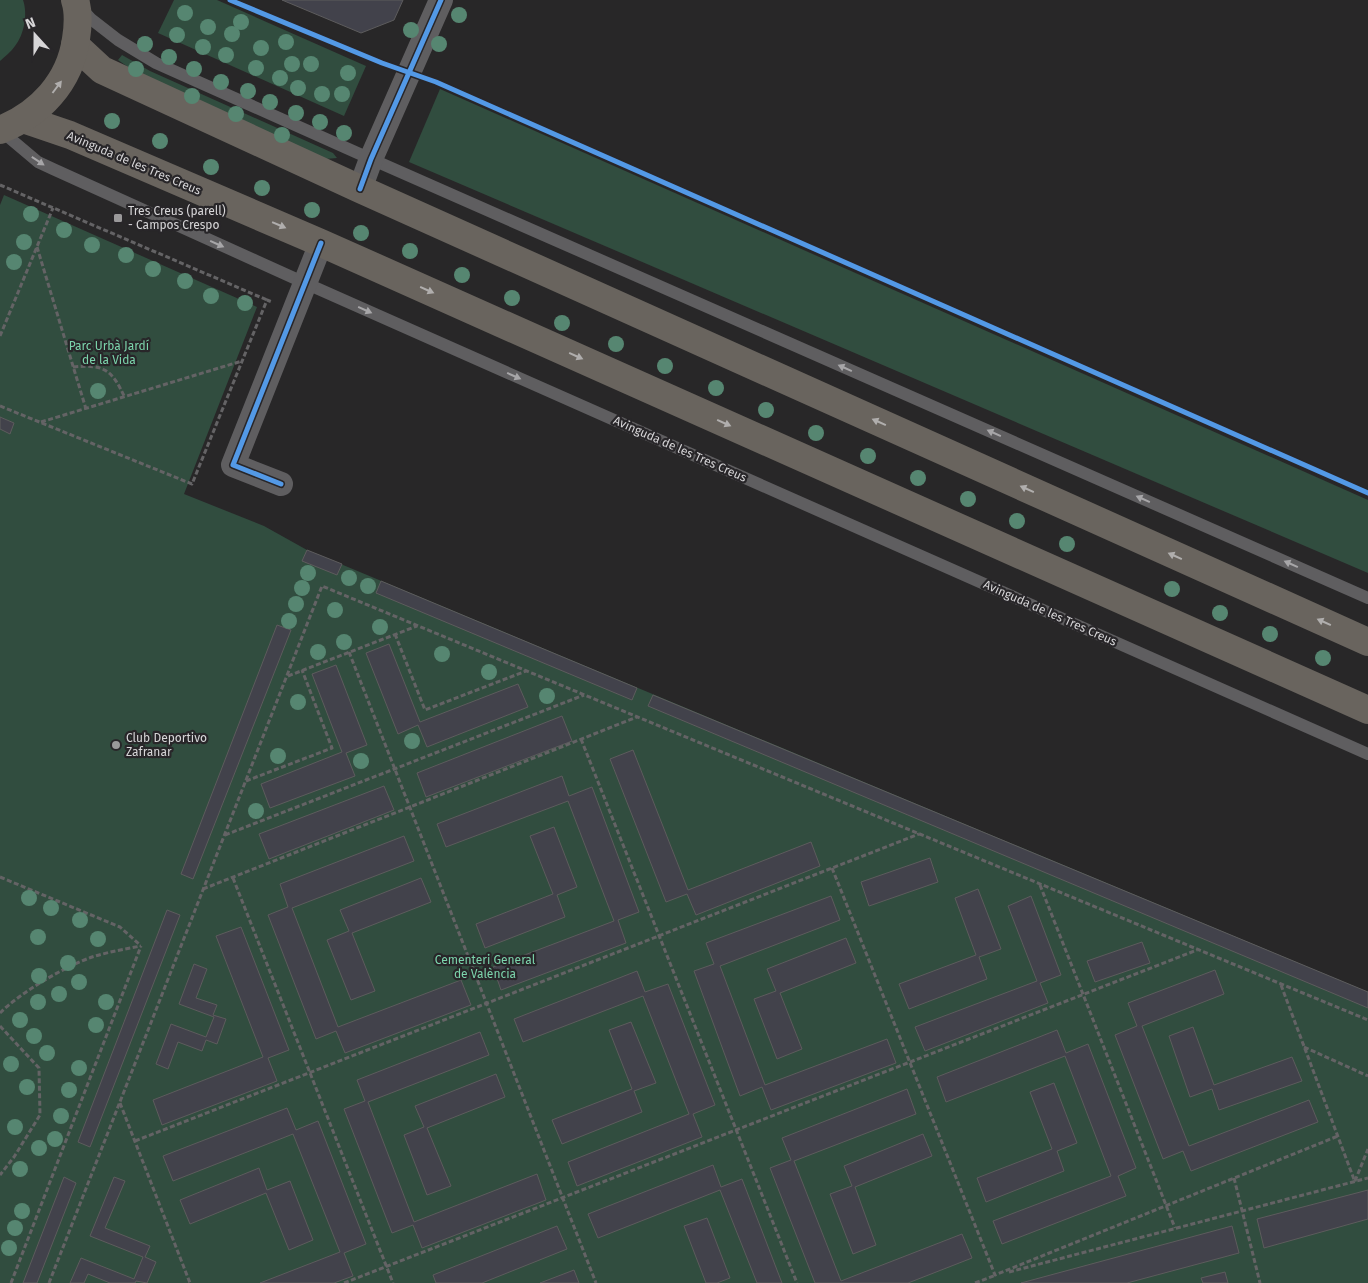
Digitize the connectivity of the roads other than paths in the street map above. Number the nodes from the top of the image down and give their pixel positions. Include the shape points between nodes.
1 (441, 0) edge
2 (76, 2) edge
3 (76, 45) junction
4 (8, 126) edge
5 (371, 160) junction
6 (360, 189) junction
7 (321, 242) junction
8 (305, 283) junction
9 (281, 484) dead end
10 (1368, 598) edge
11 (1368, 642) edge
12 (1368, 710) edge
13 (1368, 754) edge

1 - 5 street
2 - 3 main road
2 - 5 lane via 91,19 118,40 156,63
4 -> 3 main road via 50,96 62,81
3 - 6 main road via 102,70
4 -> 7 main road, Avinguda de les Tres Creus via 78,139
4 -> 8 lane, Avinguda de les Tres Creus via 38,162
5 - 6 street
10 -> 5 lane
11 -> 6 main road
7 - 8 street
7 -> 12 main road, Avinguda de les Tres Creus
8 - 9 street via 233,465
8 -> 13 lane, Avinguda de les Tres Creus

